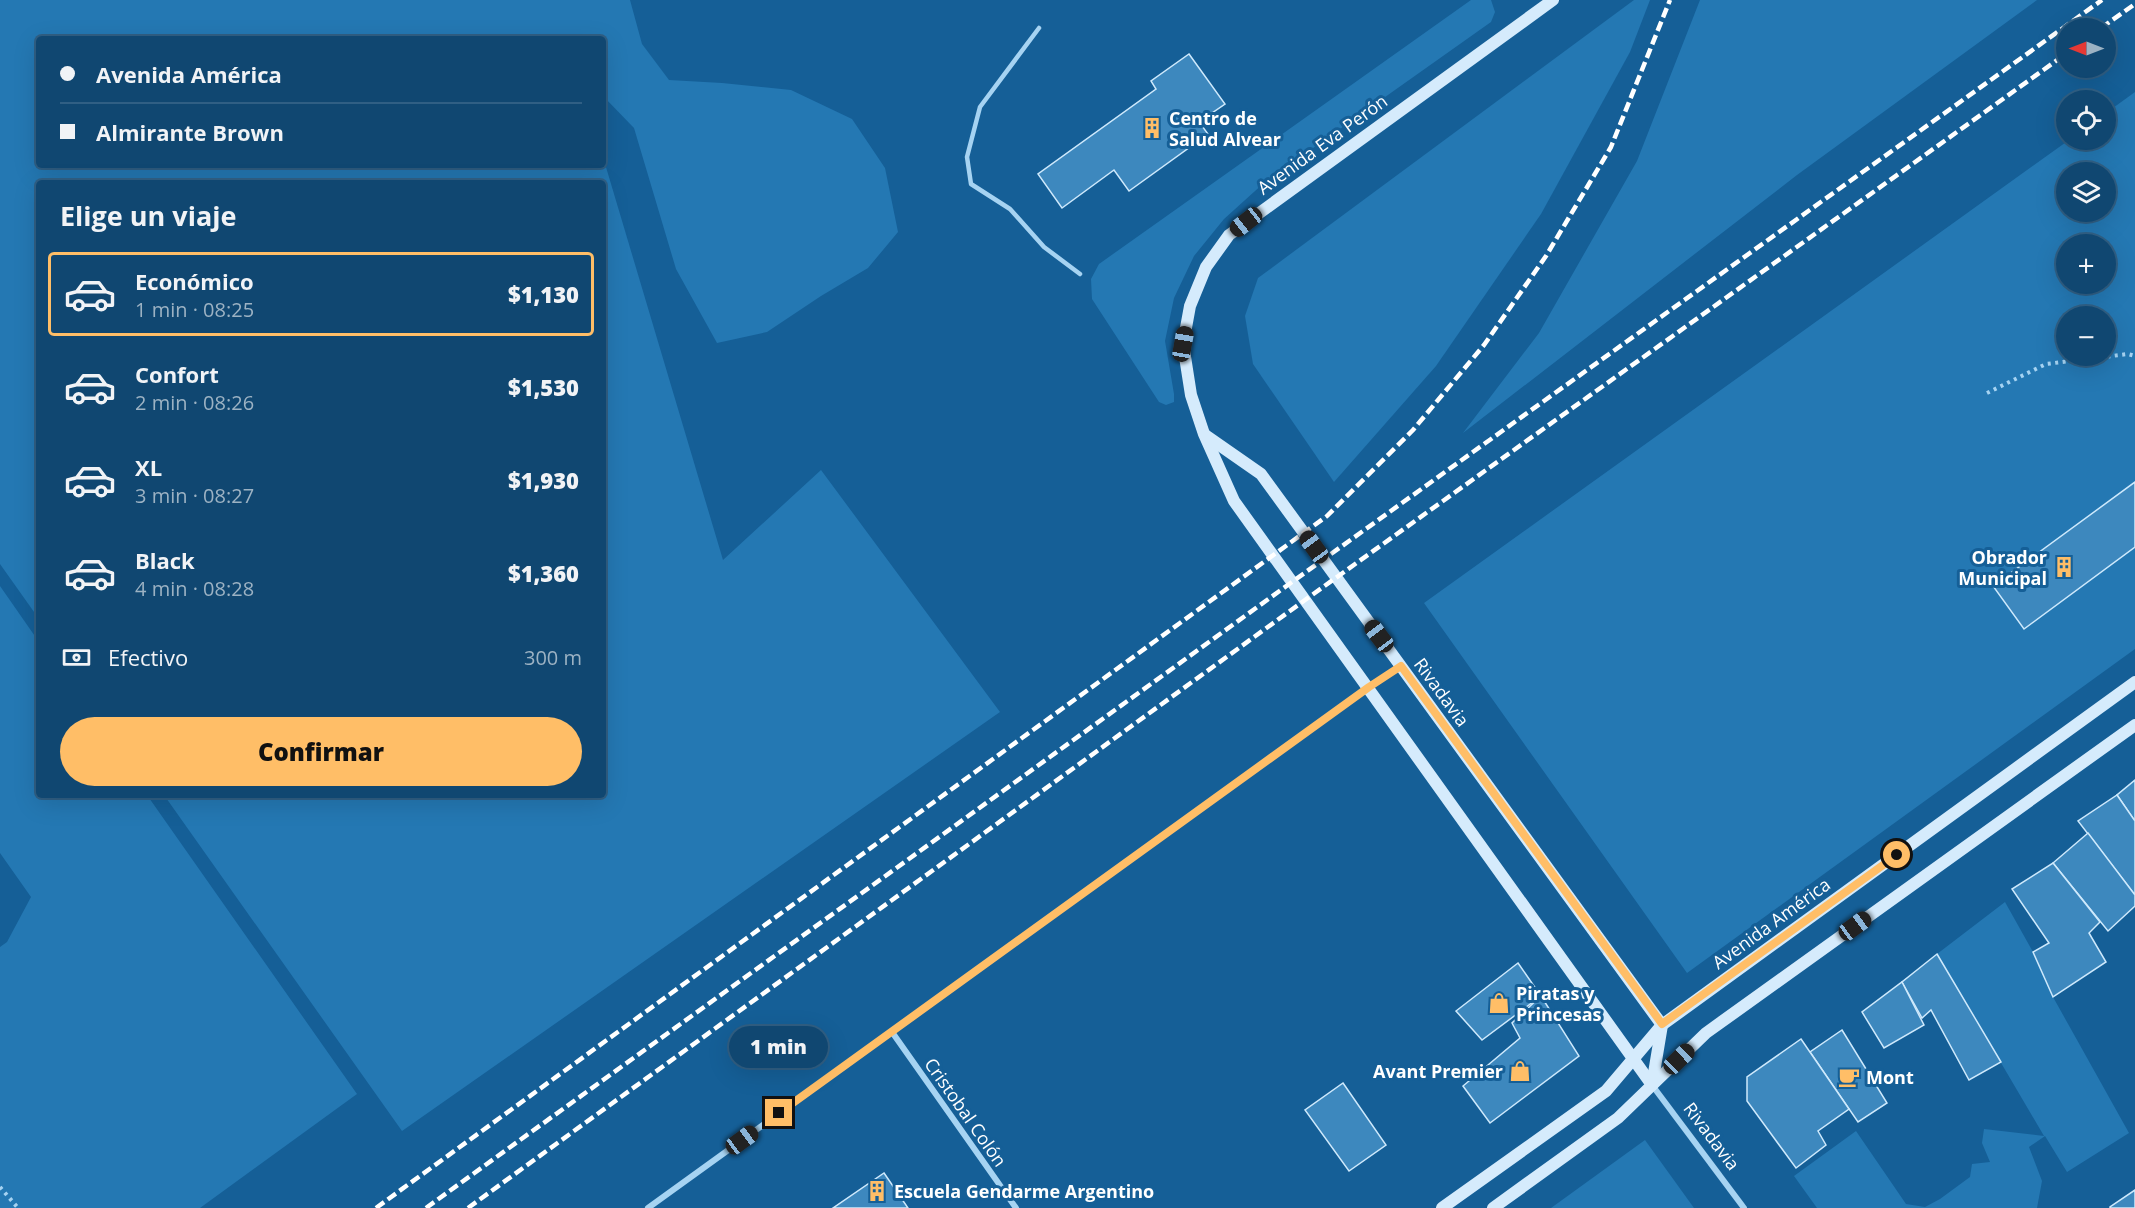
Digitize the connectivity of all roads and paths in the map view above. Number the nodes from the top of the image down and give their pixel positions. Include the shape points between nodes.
1 (1553, 0) edge
2 (1039, 28) dead end
3 (1080, 274) dead end
4 (2135, 356) edge
5 (1987, 393) dead end
6 (1204, 434) junction
7 (1401, 666) junction
8 (2135, 682) edge
9 (1369, 687) junction
10 (2135, 725) edge
11 (1662, 1024) junction
12 (892, 1032) junction
13 (1634, 1058) junction
14 (1652, 1085) junction
15 (0, 1187) edge
16 (18, 1208) edge
17 (648, 1208) edge
18 (1016, 1208) edge
19 (1442, 1208) edge
20 (1493, 1208) edge
21 (1744, 1208) edge

1 - 6 main road, Avenida Eva Perón via 1229,235 1206,267 1190,306 1183,344 1191,395
2 - 3 lane via 980,107 967,157 971,184 1010,209 1044,248
4 - 5 path via 2046,364
6 - 7 main road, Rivadavia via 1261,474
6 - 9 main road, Rivadavia via 1234,501
7 - 9 street
7 - 11 main road, Rivadavia
8 - 11 main road, Avenida América
9 - 12 street
9 - 13 main road, Rivadavia
10 - 14 main road via 1706,1033
11 - 13 main road, Avenida América
11 - 14 main road
12 - 17 street
12 - 18 street, Cristobal Colón
13 - 14 main road, Rivadavia
13 - 19 main road, Avenida América via 1606,1091
14 - 20 main road via 1618,1118
14 - 21 street, Rivadavia
15 - 16 path

